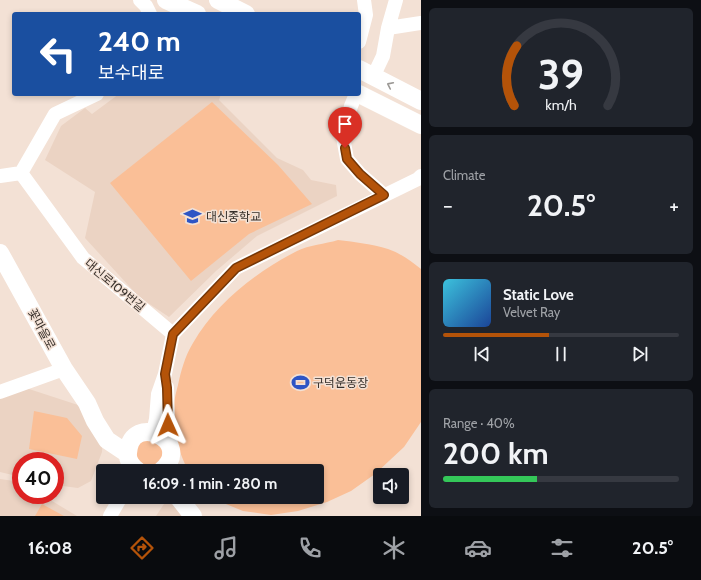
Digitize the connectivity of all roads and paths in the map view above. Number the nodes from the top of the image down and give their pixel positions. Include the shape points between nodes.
1 (140, 0) edge
2 (166, 0) edge
3 (218, 0) edge
4 (364, 0) edge
5 (396, 0) edge
6 (149, 12) edge
7 (193, 12) edge
8 (242, 12) edge
9 (421, 23) edge
10 (388, 28) junction
11 (361, 34) edge
12 (366, 73) edge
13 (361, 95) edge
14 (93, 96) edge
15 (355, 96) edge
16 (421, 101) edge
17 (421, 125) edge
18 (21, 173) junction
19 (0, 176) edge
20 (420, 178) edge
21 (384, 195) junction
22 (0, 253) edge
23 (173, 334) junction
24 (64, 369) junction
25 (0, 392) edge
26 (159, 435) junction
27 (131, 446) junction
28 (132, 464) edge
29 (169, 464) edge
30 (117, 504) edge
31 (184, 504) edge
32 (197, 504) edge
33 (110, 516) edge
34 (193, 516) edge
35 (203, 516) edge

1 - 6 street
2 - 7 main road
3 - 8 main road
4 - 11 street via 366,15
5 - 10 street
9 - 10 street
10 - 12 street via 383,56
16 -> 12 main road
13 - 17 main road
14 - 18 street via 55,114
15 - 21 street via 343,137 347,159
18 - 19 street
18 - 23 street, 대신로109번길 via 83,258
20 - 21 street
21 - 23 street via 236,268
22 - 24 main road, 꽃마을로
23 - 26 street via 165,374 168,425
24 - 25 street
24 - 27 main road, 꽃마을로 via 87,403
26 - 27 main road via 146,432 139,434
26 - 29 main road via 170,446
27 - 28 main road via 129,460
30 - 33 street
31 - 34 main road
32 - 35 main road

